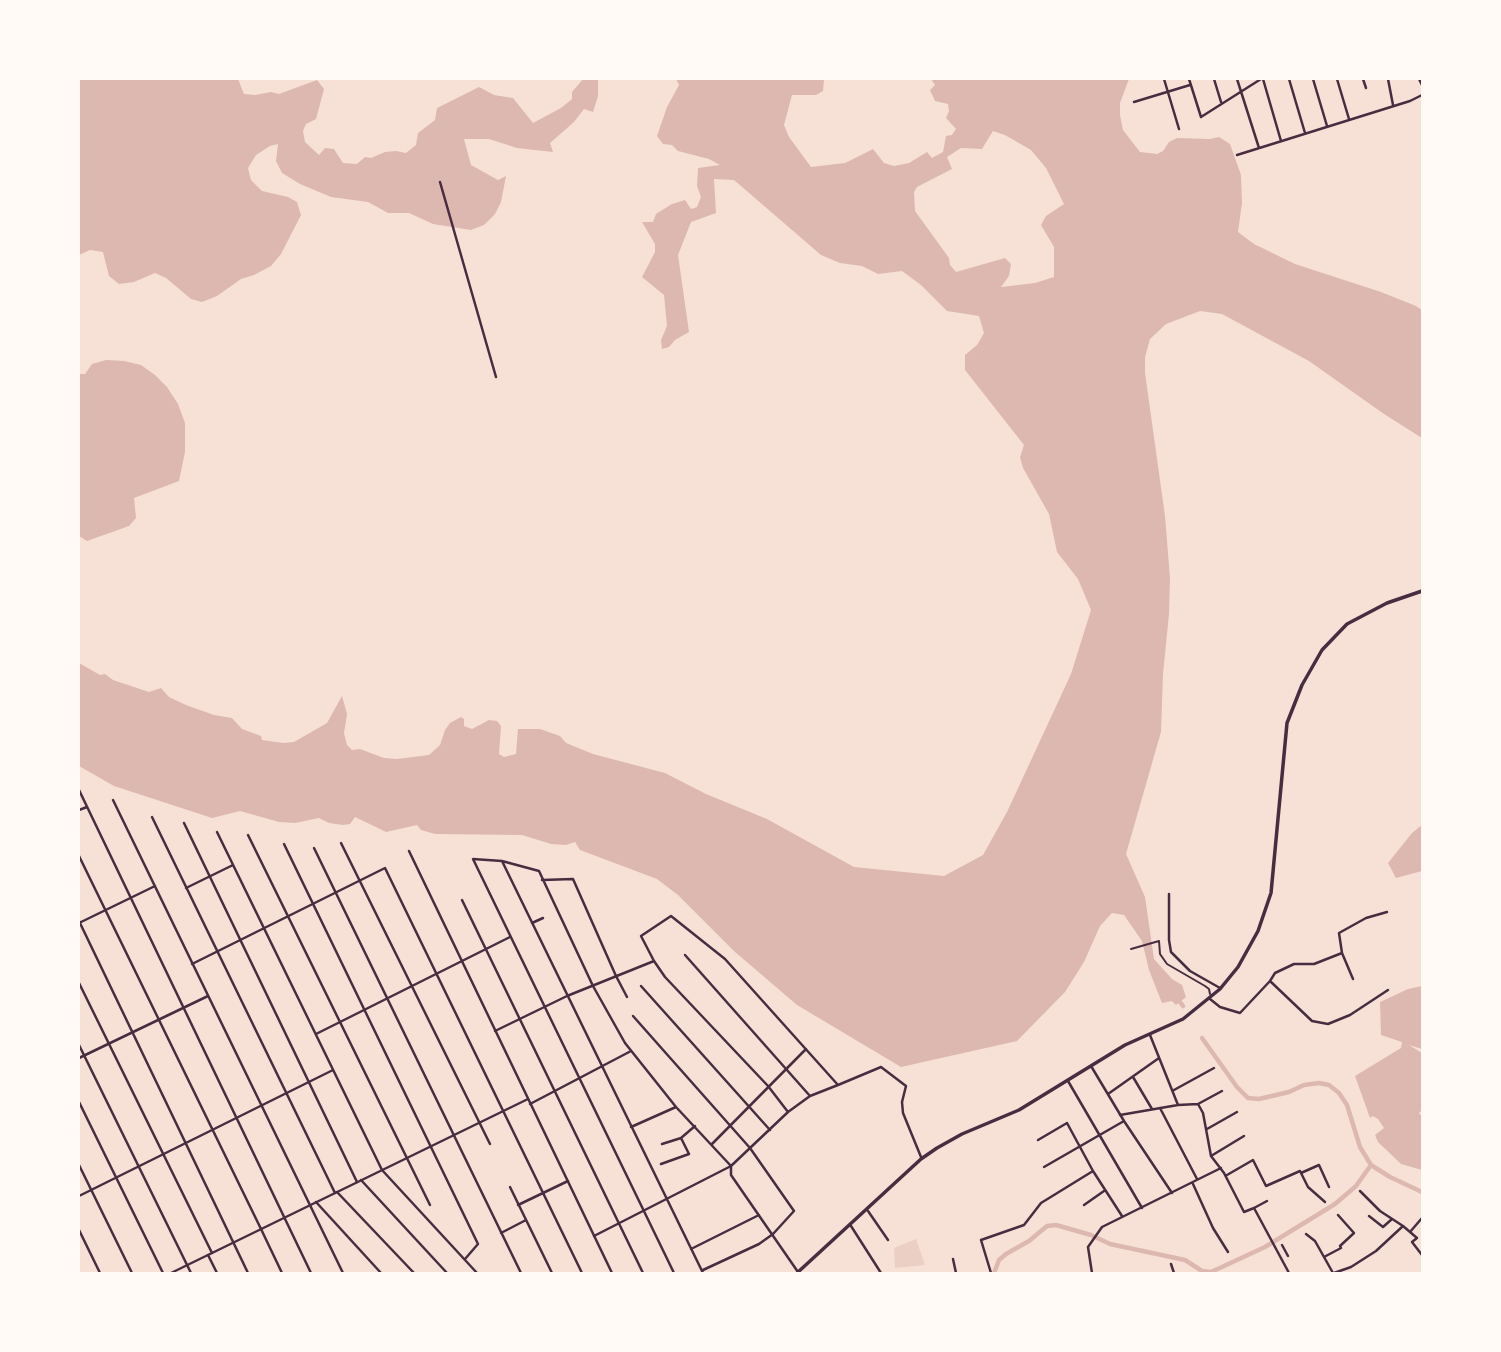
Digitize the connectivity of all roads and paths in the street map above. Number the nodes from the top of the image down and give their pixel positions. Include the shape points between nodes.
1 (1164, 79) edge
2 (1189, 79) edge
3 (1214, 79) edge
4 (1237, 79) edge
5 (1262, 79) edge
6 (1289, 79) edge
7 (1313, 79) edge
8 (1337, 79) edge
9 (1363, 79) edge
10 (1388, 79) edge
11 (1420, 79) edge
12 (1190, 85) junction
13 (1422, 85) edge
14 (1366, 88) dead end
15 (1241, 91) junction
16 (1168, 92) junction
17 (1422, 95) edge
18 (1134, 103) dead end
19 (1221, 103) junction
20 (1394, 106) junction
21 (1349, 119) junction
22 (1327, 126) junction
23 (1179, 129) dead end
24 (1305, 133) junction
25 (1281, 141) junction
26 (1259, 148) junction
27 (1237, 155) dead end
28 (440, 182) dead end
29 (496, 377) dead end
30 (1422, 592) edge
31 (79, 790) edge
32 (113, 800) dead end
33 (87, 807) junction
34 (79, 810) edge
35 (152, 817) dead end
36 (184, 823) dead end
37 (217, 832) dead end
38 (248, 835) dead end
39 (341, 843) dead end
40 (284, 844) dead end
41 (314, 848) dead end
42 (409, 851) dead end
43 (79, 856) edge
44 (502, 861) junction
45 (233, 865) junction
46 (210, 876) junction
47 (359, 880) junction
48 (542, 880) junction
49 (155, 887) junction
50 (186, 888) junction
51 (336, 892) junction
52 (1169, 894) dead end
53 (131, 898) junction
54 (462, 900) dead end
55 (313, 904) junction
56 (105, 910) junction
57 (1387, 912) dead end
58 (288, 916) junction
59 (543, 918) dead end
60 (79, 922) edge
61 (532, 923) junction
62 (264, 928) junction
63 (510, 936) junction
64 (240, 940) junction
65 (486, 948) junction
66 (1131, 949) dead end
67 (217, 951) junction
68 (1342, 953) junction
69 (685, 956) dead end
70 (461, 961) junction
71 (654, 961) junction
72 (192, 964) junction
73 (436, 973) junction
74 (616, 976) junction
75 (1353, 979) dead end
76 (1270, 981) junction
77 (79, 983) edge
78 (411, 986) junction
79 (593, 986) junction
80 (641, 986) dead end
81 (1220, 989) junction
82 (1388, 990) dead end
83 (208, 996) junction
84 (567, 996) junction
85 (627, 997) dead end
86 (387, 998) junction
87 (1210, 999) junction
88 (544, 1007) junction
89 (183, 1008) junction
90 (364, 1010) junction
91 (633, 1016) dead end
92 (159, 1019) junction
93 (520, 1019) junction
94 (340, 1021) junction
95 (495, 1031) junction
96 (132, 1032) junction
97 (1149, 1033) junction
98 (316, 1034) junction
99 (108, 1043) junction
100 (79, 1045) edge
101 (806, 1049) junction
102 (632, 1051) junction
103 (84, 1055) junction
104 (79, 1058) edge
105 (1159, 1058) junction
106 (1090, 1065) junction
107 (603, 1068) junction
108 (1213, 1068) dead end
109 (333, 1070) junction
110 (786, 1070) junction
111 (1133, 1077) junction
112 (581, 1079) junction
113 (1068, 1080) junction
114 (309, 1082) junction
115 (838, 1085) junction
116 (768, 1086) junction
117 (1174, 1090) junction
118 (555, 1091) junction
119 (1222, 1091) dead end
120 (286, 1093) junction
121 (1108, 1094) junction
122 (810, 1096) junction
123 (528, 1099) junction
124 (79, 1102) edge
125 (530, 1104) junction
126 (1198, 1104) junction
127 (1178, 1105) junction
128 (261, 1106) junction
129 (748, 1106) junction
130 (676, 1107) junction
131 (1160, 1108) junction
132 (1152, 1109) junction
133 (503, 1111) junction
134 (788, 1112) junction
135 (1237, 1112) dead end
136 (1120, 1115) junction
137 (236, 1118) junction
138 (1124, 1121) junction
139 (479, 1123) junction
140 (730, 1125) junction
141 (695, 1126) junction
142 (631, 1127) junction
143 (1207, 1129) junction
144 (212, 1130) junction
145 (770, 1130) junction
146 (454, 1135) junction
147 (1244, 1136) dead end
148 (1099, 1137) junction
149 (681, 1138) junction
150 (1038, 1140) dead end
151 (186, 1143) junction
152 (490, 1144) dead end
153 (662, 1144) dead end
154 (712, 1145) junction
155 (429, 1147) junction
156 (750, 1148) junction
157 (1080, 1148) junction
158 (163, 1154) junction
159 (1211, 1156) junction
160 (406, 1158) junction
161 (921, 1159) junction
162 (661, 1164) dead end
163 (79, 1165) edge
164 (138, 1166) junction
165 (731, 1166) junction
166 (1044, 1167) dead end
167 (1221, 1168) junction
168 (382, 1170) junction
169 (1093, 1171) junction
170 (1301, 1173) junction
171 (1226, 1175) junction
172 (116, 1177) junction
173 (1197, 1180) junction
174 (359, 1181) junction
175 (568, 1181) junction
176 (1193, 1183) junction
177 (510, 1188) dead end
178 (1329, 1188) dead end
179 (91, 1190) junction
180 (1105, 1190) junction
181 (1360, 1191) dead end
182 (336, 1193) junction
183 (544, 1193) junction
184 (1171, 1193) junction
185 (79, 1196) edge
186 (666, 1199) junction
187 (1267, 1201) dead end
188 (316, 1202) junction
189 (1325, 1202) dead end
190 (430, 1205) dead end
191 (519, 1205) junction
192 (1084, 1205) dead end
193 (309, 1206) junction
194 (1142, 1208) junction
195 (1254, 1208) junction
196 (645, 1209) junction
197 (868, 1211) junction
198 (759, 1215) junction
199 (1338, 1215) dead end
200 (1122, 1216) junction
201 (1369, 1216) dead end
202 (284, 1218) junction
203 (1422, 1218) edge
204 (1392, 1219) junction
205 (526, 1220) junction
206 (619, 1223) junction
207 (851, 1226) junction
208 (1403, 1226) junction
209 (261, 1229) junction
210 (79, 1230) edge
211 (1410, 1232) junction
212 (501, 1233) junction
213 (773, 1234) junction
214 (1306, 1234) dead end
215 (594, 1236) junction
216 (888, 1240) dead end
217 (234, 1243) junction
218 (1282, 1245) dead end
219 (691, 1250) junction
220 (1228, 1252) dead end
221 (210, 1254) junction
222 (1422, 1255) edge
223 (1288, 1256) dead end
224 (1324, 1257) junction
225 (465, 1259) junction
226 (953, 1259) dead end
227 (1171, 1264) dead end
228 (187, 1266) junction
229 (1091, 1271) edge
230 (702, 1272) edge
231 (100, 1273) edge
232 (132, 1273) edge
233 (163, 1273) edge
234 (171, 1273) edge
235 (191, 1273) edge
236 (217, 1273) edge
237 (248, 1273) edge
238 (282, 1273) edge
239 (311, 1273) edge
240 (344, 1273) edge
241 (381, 1273) edge
242 (414, 1273) edge
243 (447, 1273) edge
244 (477, 1273) edge
245 (521, 1273) edge
246 (552, 1273) edge
247 (582, 1273) edge
248 (612, 1273) edge
249 (643, 1273) edge
250 (674, 1273) edge
251 (798, 1273) edge
252 (881, 1273) edge
253 (956, 1273) edge
254 (991, 1273) edge
255 (1174, 1273) edge
256 (1289, 1273) edge
257 (1333, 1273) edge

1 - 16 street
2 - 12 street
3 - 19 street
4 - 15 street
5 - 15 street
5 - 25 street
6 - 24 street
7 - 22 street
8 - 21 street
9 - 14 street
10 - 20 street
11 - 13 street
12 - 16 street
12 - 19 street via 1201,117
15 - 19 street
15 - 26 street
16 - 18 street
16 - 23 street
17 - 20 street
20 - 21 street
21 - 22 street
22 - 24 street
24 - 25 street
25 - 26 street
26 - 27 street
28 - 29 street
30 - 81 highway via 1380,606 1347,624 1322,650 1302,685 1287,723 1271,893 1258,931
31 - 33 street
32 - 49 street
33 - 34 street
33 - 53 street
35 - 50 street
36 - 46 street
37 - 45 street
38 - 58 street
39 - 47 street
40 - 55 street
41 - 51 street
42 - 70 street
43 - 56 street
44 - 48 street via 539,871
44 - 61 street
44 - 63 street via 473,859
45 - 46 street
45 - 62 street
46 - 50 street
46 - 64 street
47 - 51 street
47 - 73 street via 385,867
47 - 78 street
48 - 74 street via 572,878
48 - 79 street
49 - 53 street
49 - 72 street
50 - 67 street
51 - 55 street
51 - 86 street
52 - 81 street via 1171,952 1190,971
53 - 56 street
53 - 89 street
54 - 65 street
55 - 58 street
55 - 90 street
56 - 60 street
56 - 92 street
57 - 68 street via 1339,933
58 - 62 street
58 - 94 street
59 - 61 street
60 - 96 street
61 - 84 street
62 - 64 street
62 - 98 street
63 - 65 street
63 - 88 street
64 - 67 street
64 - 114 street
65 - 70 street
65 - 93 street
66 - 87 street via 1159,941 1167,964 1209,989
67 - 72 street
67 - 120 street
68 - 75 street
68 - 76 street via 1314,964 1294,964 1275,973
69 - 110 street
70 - 73 street
70 - 95 street
71 - 74 street
71 - 101 street via 641,936 671,916 725,959
71 - 116 street
72 - 83 street
73 - 78 street
73 - 133 street
74 - 79 street
74 - 85 street
76 - 82 street via 1312,1021 1328,1024
76 - 87 street via 1240,1013
77 - 99 street
78 - 86 street
78 - 139 street
79 - 84 street
79 - 102 street
80 - 129 street
81 - 87 highway
83 - 89 street
83 - 128 street
84 - 88 street
84 - 107 street
86 - 90 street
86 - 146 street
87 - 97 highway via 1183,1019
88 - 93 street
88 - 112 street
89 - 92 street
89 - 137 street
90 - 94 street
90 - 155 street
91 - 140 street
92 - 96 street
92 - 144 street
93 - 95 street
93 - 118 street
94 - 98 street
94 - 160 street
95 - 123 street
96 - 99 street
96 - 151 street
97 - 105 street
97 - 106 highway
98 - 109 street
99 - 103 street
99 - 158 street
100 - 103 street
101 - 110 street
101 - 115 street
102 - 107 street
102 - 130 street
103 - 104 street
103 - 164 street
105 - 111 street
105 - 117 street
106 - 113 highway
106 - 121 street
107 - 112 street
107 - 142 street
108 - 117 street
109 - 114 street
109 - 168 street
110 - 116 street
110 - 122 street
111 - 121 street
111 - 132 street
112 - 118 street
112 - 196 street
113 - 148 street
113 - 161 highway
114 - 120 street
114 - 174 street
115 - 122 street
115 - 161 street via 881,1067 906,1086 903,1113
116 - 129 street
116 - 134 street
117 - 127 street
118 - 125 street
118 - 206 street
119 - 126 street
120 - 128 street
120 - 182 street
121 - 136 street
122 - 134 street
123 - 125 street
123 - 133 street
124 - 172 street
125 - 175 street
126 - 127 street
126 - 143 street
127 - 131 street
128 - 137 street
128 - 193 street
129 - 140 street
129 - 145 street
130 - 141 street
130 - 142 street
131 - 132 street
131 - 173 street
132 - 136 street
133 - 139 street
133 - 183 street
134 - 145 street
135 - 143 street
136 - 138 street
137 - 144 street
137 - 202 street
138 - 148 street
138 - 184 street
139 - 146 street
139 - 152 street
140 - 154 street
140 - 156 street
141 - 149 street
141 - 154 street
142 - 186 street
143 - 159 street
144 - 151 street
144 - 209 street
145 - 156 street
146 - 155 street
146 - 212 street
147 - 159 street
148 - 157 street
148 - 194 street
149 - 153 street
149 - 162 street via 690,1154
150 - 157 street via 1067,1123
151 - 158 street
151 - 217 street
154 - 165 street
155 - 160 street
155 - 225 street via 478,1244
156 - 165 street
156 - 213 street via 794,1211
157 - 166 street
157 - 169 street
158 - 164 street
158 - 221 street
159 - 167 street
160 - 168 street
160 - 190 street
161 - 197 highway
163 - 179 street
164 - 172 street
164 - 228 street
165 - 186 street
165 - 198 street via 732,1175
167 - 171 street
167 - 173 street
168 - 174 street
168 - 225 street
169 - 180 street
169 - 254 street via 1041,1203 1024,1225 981,1240
170 - 171 street via 1266,1186 1253,1160
170 - 178 street via 1319,1165
170 - 189 street via 1308,1187
171 - 195 street via 1244,1213
172 - 179 street
172 - 233 street
173 - 176 street
174 - 182 street
174 - 243 street
175 - 183 street
175 - 215 street
176 - 184 street
176 - 220 street
177 - 191 street
179 - 185 street
179 - 232 street
180 - 192 street
180 - 200 street
181 - 204 street
182 - 188 street
182 - 242 street
183 - 191 street
183 - 247 street
184 - 194 street
186 - 196 street
186 - 219 street
187 - 195 street
188 - 193 street
188 - 241 street
191 - 205 street
193 - 202 street
193 - 240 street
194 - 200 street
195 - 256 street
196 - 206 street
196 - 250 street
197 - 207 highway
197 - 216 street
198 - 213 street
198 - 219 street
199 - 224 street via 1354,1233 1341,1248
200 - 229 street via 1100,1229 1090,1245
201 - 204 street via 1383,1227
202 - 209 street
202 - 239 street
203 - 211 street
204 - 208 street
205 - 212 street
205 - 246 street
206 - 215 street
206 - 249 street
207 - 251 highway
207 - 252 street
208 - 211 street
208 - 257 street via 1376,1251
209 - 217 street
209 - 238 street
210 - 231 street
211 - 222 street
212 - 245 street
213 - 230 street
213 - 251 street
214 - 224 street
215 - 248 street
217 - 221 street
217 - 237 street
218 - 223 street
219 - 230 street
221 - 228 street
221 - 236 street
224 - 257 street
225 - 244 street
226 - 253 street
227 - 255 street
228 - 234 street
228 - 235 street

